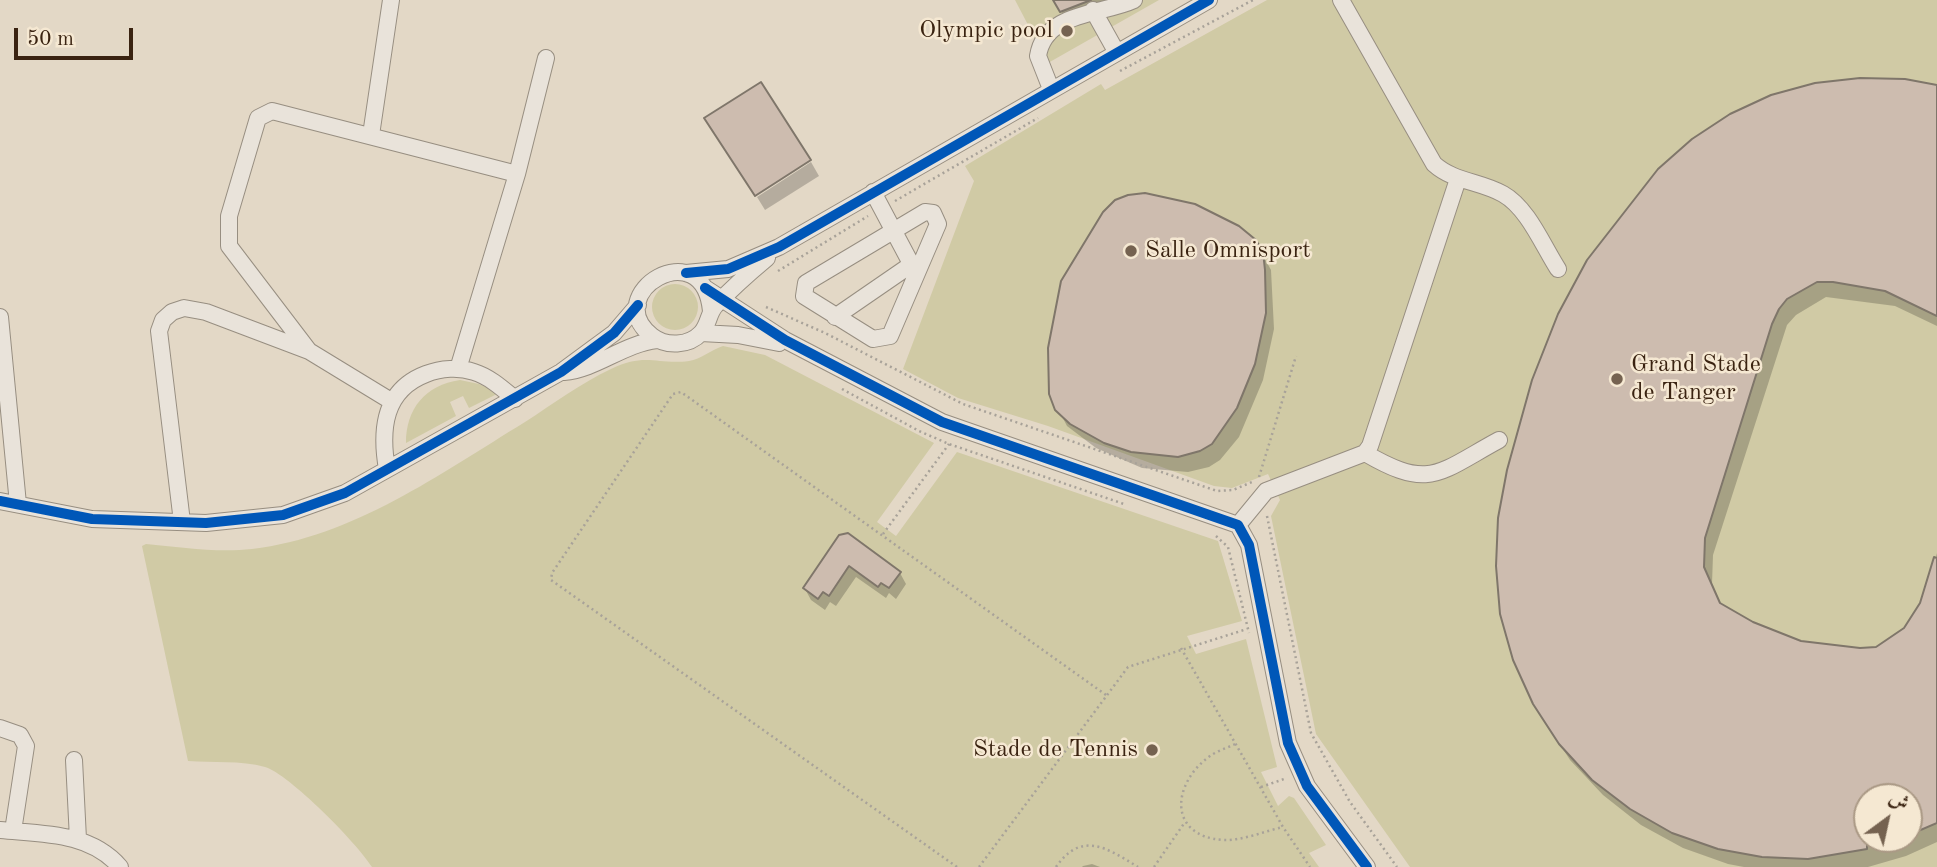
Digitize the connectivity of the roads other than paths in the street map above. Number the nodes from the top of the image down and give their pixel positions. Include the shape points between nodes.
1 (391, 0) edge
2 (1134, 0) edge
3 (1209, 0) edge
4 (1341, 0) edge
5 (1093, 10) junction
6 (1117, 53) junction
7 (546, 58) dead end
8 (1051, 89) junction
9 (371, 135) junction
10 (516, 174) junction
11 (1458, 179) junction
12 (873, 192) junction
13 (894, 231) junction
14 (779, 247) junction
15 (914, 269) junction
16 (1558, 270) dead end
17 (686, 273) junction
18 (638, 305) junction
19 (716, 305) junction
20 (0, 317) edge
21 (835, 317) junction
22 (701, 333) junction
23 (657, 340) junction
24 (309, 351) junction
25 (808, 352) junction
26 (458, 369) junction
27 (561, 372) junction
28 (515, 399) junction
29 (391, 401) junction
30 (1499, 440) dead end
31 (1365, 453) junction
32 (387, 469) junction
33 (0, 501) edge
34 (18, 504) junction
35 (182, 522) junction
36 (1238, 525) junction
37 (0, 728) edge
38 (74, 760) dead end
39 (6, 830) edge
40 (78, 839) junction
41 (120, 867) edge
42 (1367, 867) edge

1 - 9 street
2 - 5 street
3 - 6 street
4 - 11 street via 1427,156
5 - 6 street
5 - 8 street via 1043,39 1039,64
6 - 8 street
7 - 10 street
8 - 12 street
9 - 10 street
9 - 24 street via 272,111 264,113 258,118 229,216 229,246
10 - 26 street
11 - 16 street via 1512,200
11 - 31 street
12 - 13 street
12 - 14 street
13 - 15 street
13 - 15 street via 925,212 937,216 938,224
13 - 21 street via 804,286 806,299
14 - 17 street via 728,269
14 - 19 street
15 - 21 street
15 - 21 street via 890,336 873,339
17 - 18 street via 674,271 652,279
17 - 19 street via 705,288
18 - 23 street via 641,322
18 - 27 street via 614,332
19 - 22 street
19 - 25 street
20 - 34 street
22 - 23 street via 680,344
22 - 25 street via 755,338
23 - 27 street
24 - 29 street
24 - 35 street via 205,312 184,308 163,320 159,331
25 - 36 street via 942,422
26 - 28 street via 475,372
26 - 29 street via 414,378
27 - 28 street
28 - 32 street
29 - 32 street via 383,442
30 - 31 street via 1426,475 1399,472
31 - 36 street via 1290,480 1262,485
32 - 35 street via 345,494 283,515
33 - 34 street
34 - 35 street via 92,519
36 - 42 street via 1247,538 1288,743 1307,786
37 - 39 street via 20,735 26,746
38 - 40 street
39 - 40 street
40 - 41 street via 98,847

